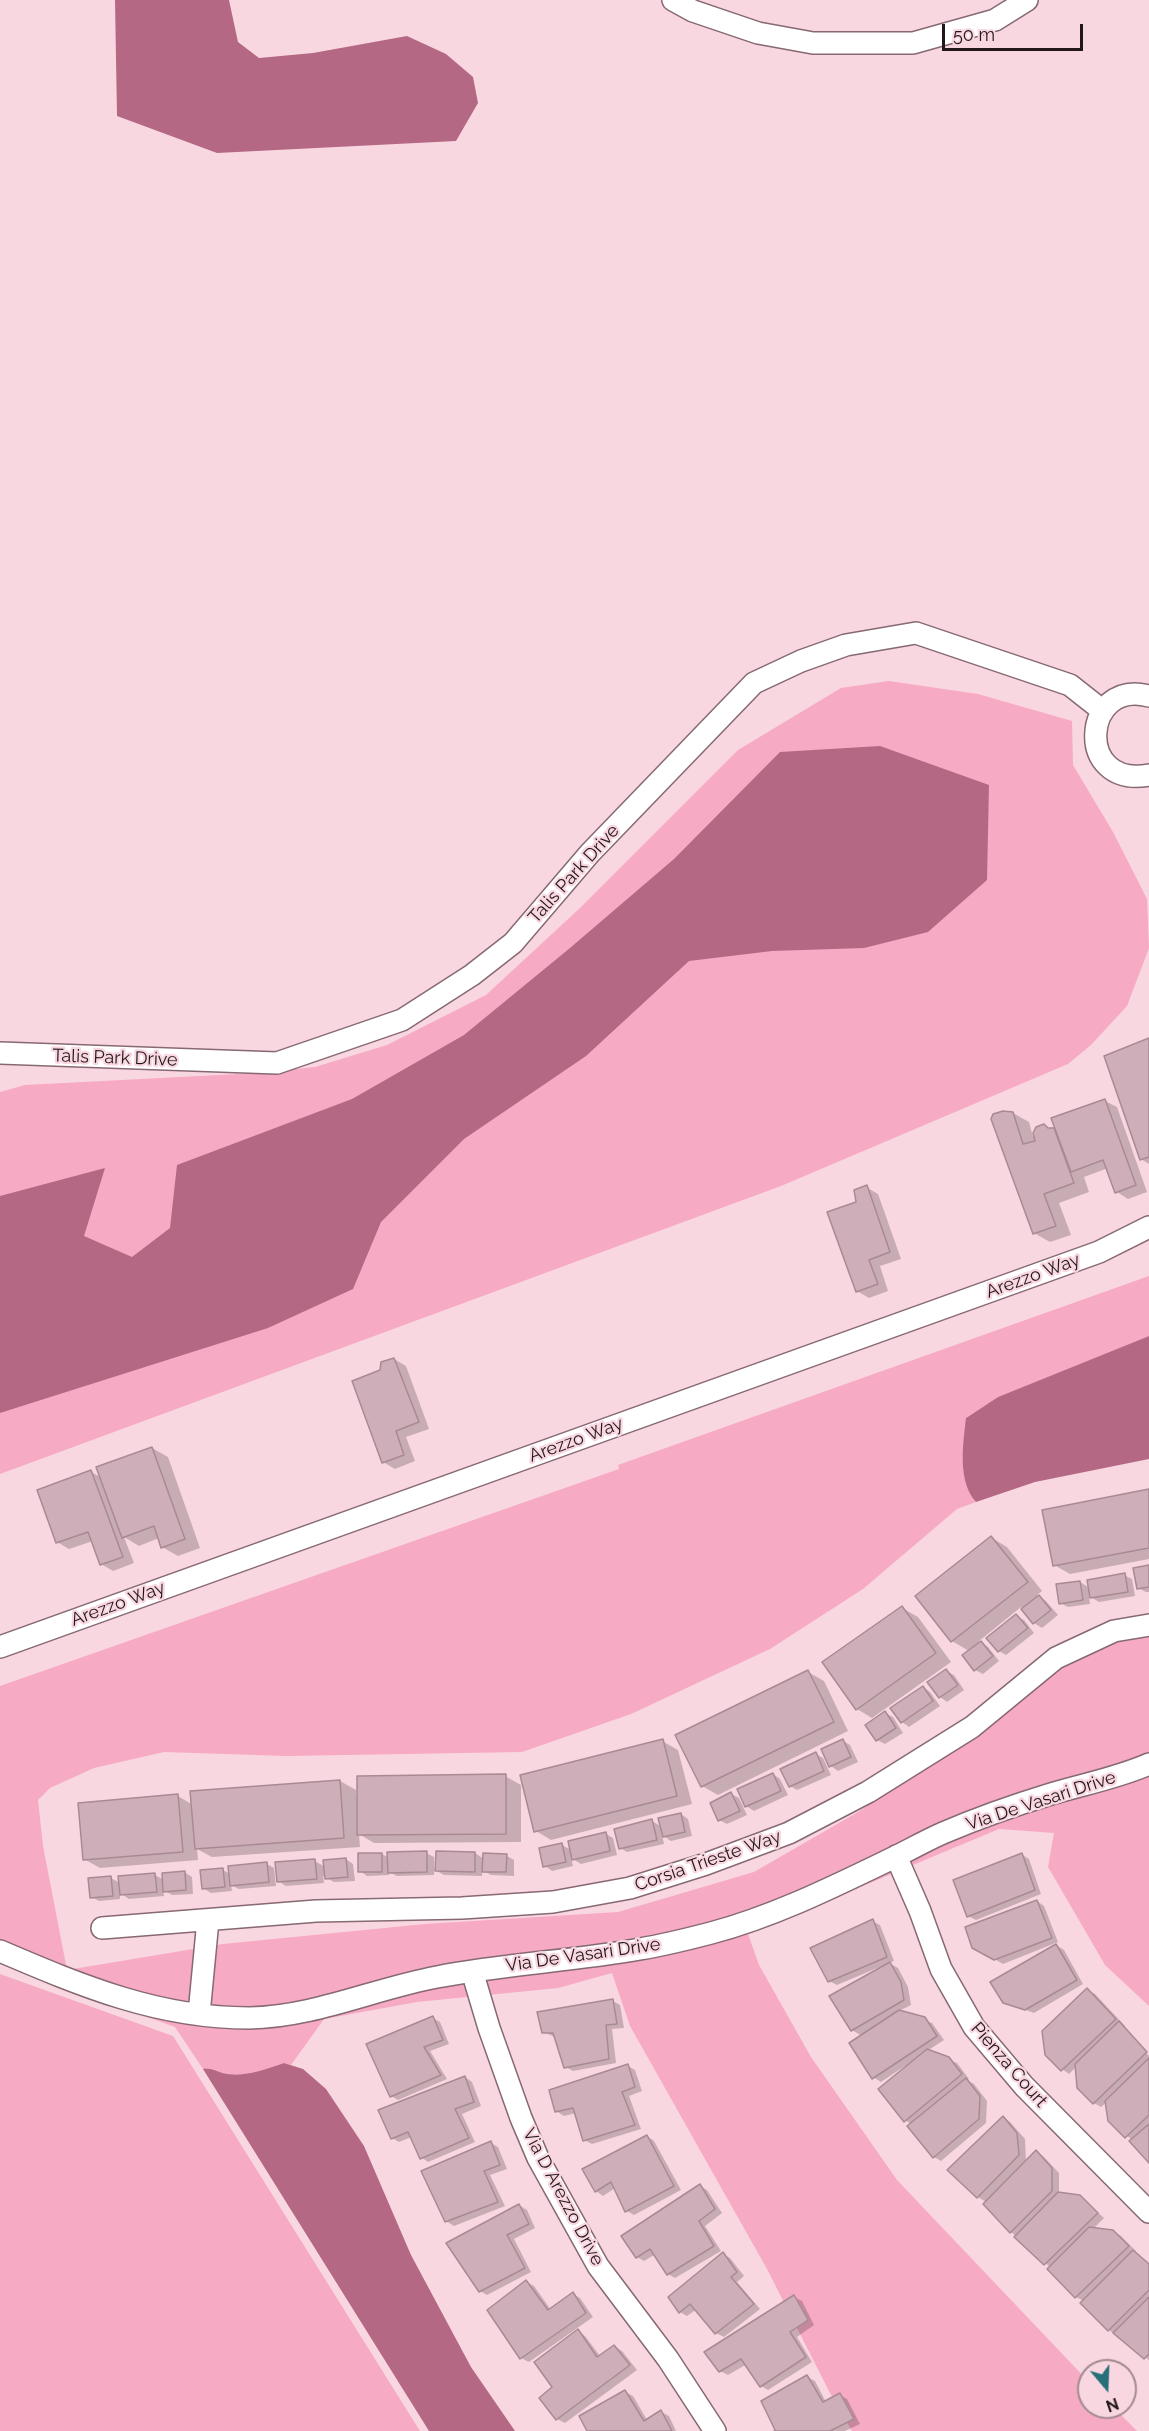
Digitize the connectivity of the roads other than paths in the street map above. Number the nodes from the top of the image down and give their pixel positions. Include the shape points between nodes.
1 (673, 0) edge
2 (1027, 0) edge
3 (1149, 696) edge
4 (1103, 711) junction
5 (1149, 775) edge
6 (0, 1053) edge
7 (1149, 1227) edge
8 (1149, 1625) edge
9 (0, 1647) edge
10 (1149, 1764) edge
11 (896, 1856) junction
12 (208, 1920) junction
13 (102, 1928) dead end
14 (0, 1951) edge
15 (472, 1971) junction
16 (199, 2014) junction
17 (1149, 2212) edge
18 (715, 2431) edge

1 - 2 street via 693,11 759,33 813,44 913,43 995,20
3 - 4 street via 1122,696
4 - 5 street via 1094,735 1102,760 1124,775
4 - 6 street, Talis Park Drive via 1070,685 916,633 846,645 754,683 590,853 513,943 402,1020 277,1063
7 - 9 street, Arezzo Way via 1100,1252
8 - 12 street, Corsia Trieste Way via 1114,1631 1056,1658 972,1727 868,1792 789,1833 695,1868 630,1888 553,1902 316,1911
10 - 11 street, Via De Vasari Drive via 976,1820
11 - 15 street, Via De Vasari Drive via 813,1895 713,1932 641,1949
11 - 17 street, Pienza Court via 941,1969 974,2027 1024,2086
12 - 13 street, Corsia Trieste Way
12 - 16 street
14 - 16 street, Via De Vasari Drive via 92,1990 160,2009
15 - 16 street, Via De Vasari Drive via 402,1984 282,2016
15 - 18 street, Via D Arezzo Drive via 521,2118 543,2168 598,2266 674,2367

